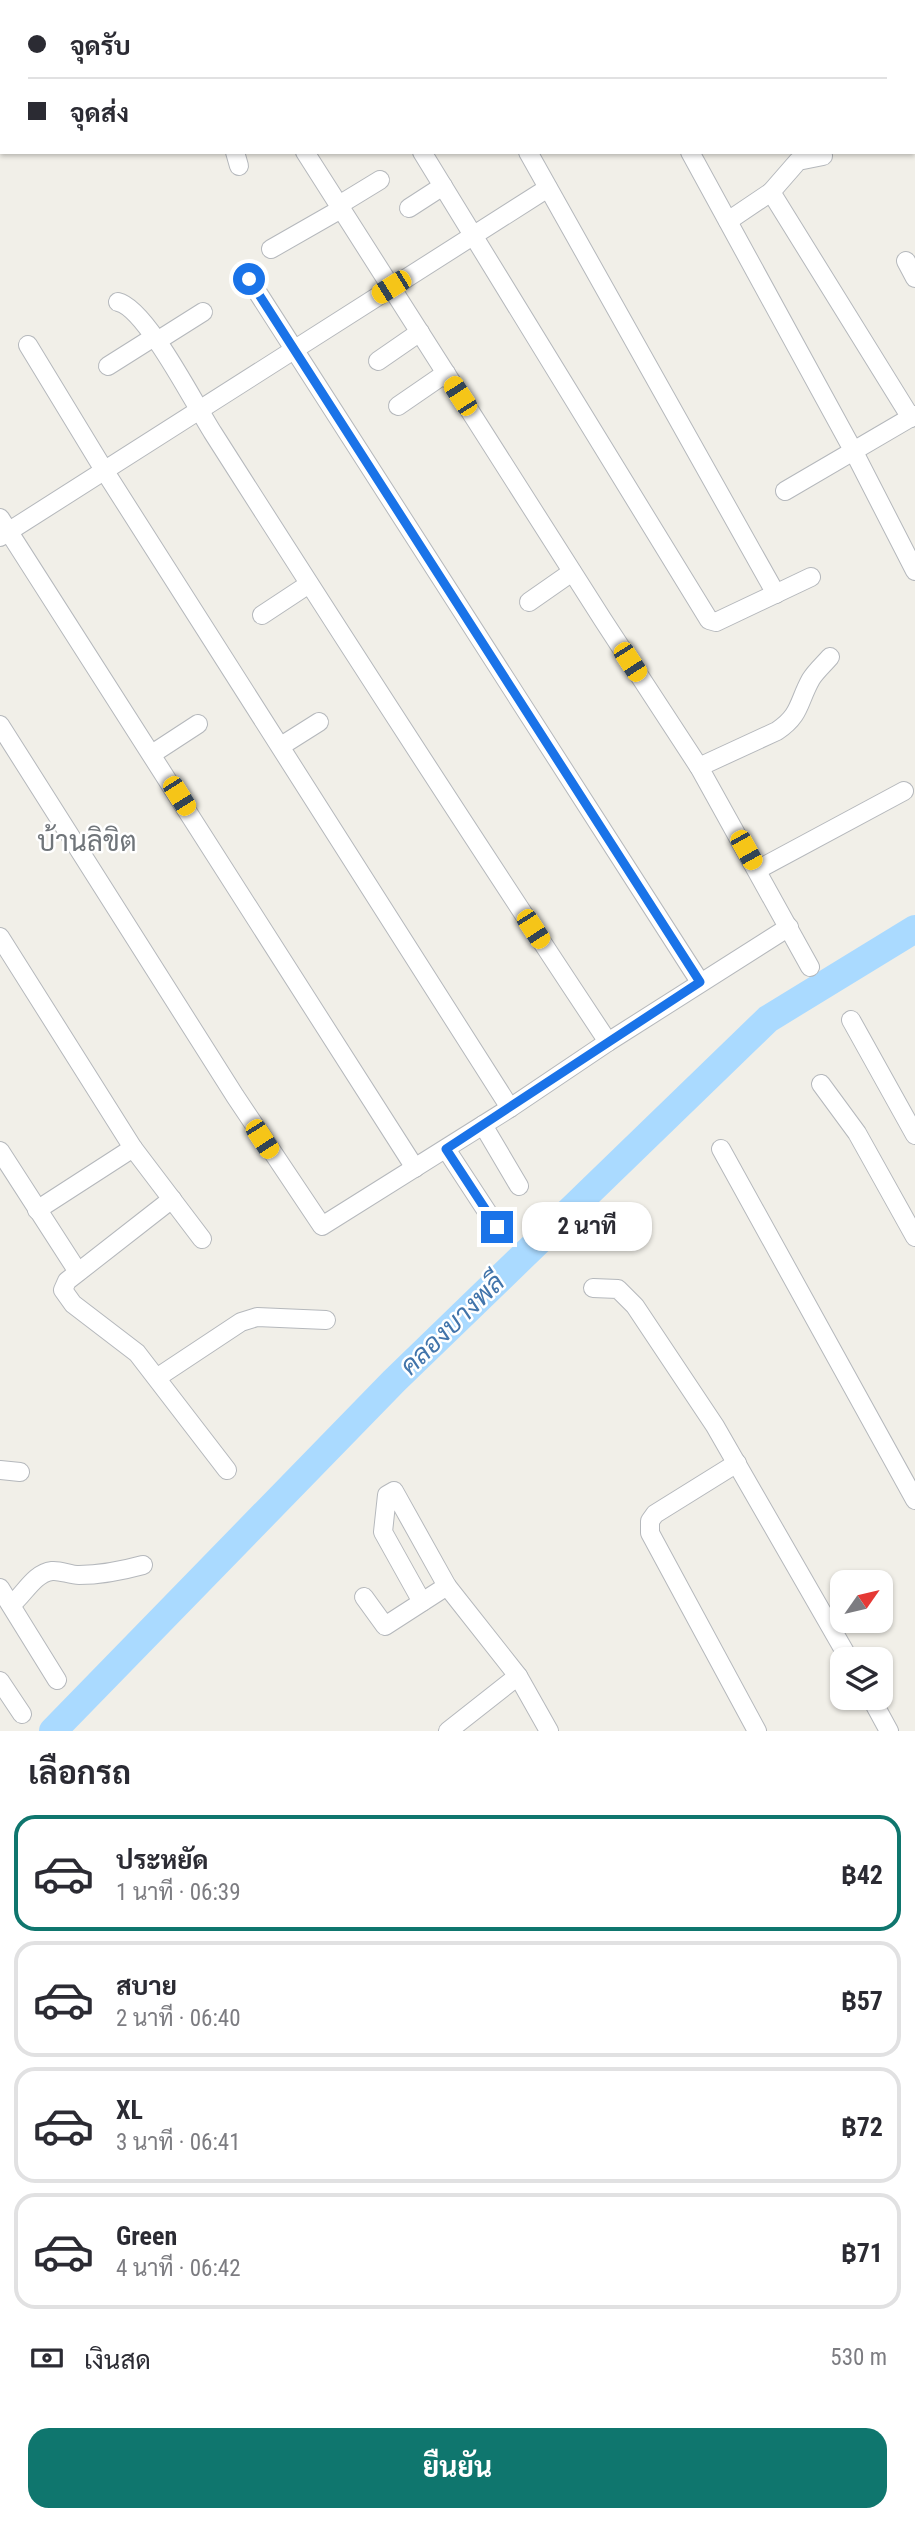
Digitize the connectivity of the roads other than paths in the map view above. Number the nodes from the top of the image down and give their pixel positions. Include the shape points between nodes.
1 (306, 154) edge
2 (423, 154) edge
3 (529, 154) edge
4 (692, 154) edge
5 (823, 156) dead end
6 (380, 180) dead end
7 (443, 186) junction
8 (548, 188) junction
9 (771, 192) junction
10 (340, 207) junction
11 (409, 208) dead end
12 (728, 221) junction
13 (473, 236) junction
14 (271, 249) dead end
15 (906, 261) dead end
16 (915, 278) edge
17 (249, 279) dead end
18 (391, 287) junction
19 (118, 302) dead end
20 (204, 312) dead end
21 (420, 332) junction
22 (155, 339) junction
23 (28, 345) dead end
24 (294, 349) junction
25 (378, 360) dead end
26 (108, 366) dead end
27 (446, 373) junction
28 (398, 406) dead end
29 (198, 410) junction
30 (913, 416) edge
31 (854, 452) junction
32 (104, 470) junction
33 (785, 491) dead end
34 (3, 529) edge
35 (915, 571) edge
36 (572, 572) junction
37 (811, 577) dead end
38 (309, 584) junction
39 (776, 594) junction
40 (529, 602) dead end
41 (262, 615) dead end
42 (830, 657) dead end
43 (318, 722) dead end
44 (198, 724) dead end
45 (0, 725) edge
46 (281, 746) junction
47 (152, 754) junction
48 (699, 767) junction
49 (904, 791) dead end
50 (757, 870) junction
51 (789, 928) junction
52 (0, 937) edge
53 (810, 967) dead end
54 (700, 982) junction
55 (851, 1020) dead end
56 (608, 1042) junction
57 (821, 1084) dead end
58 (510, 1108) junction
59 (482, 1125) junction
60 (915, 1135) edge
61 (133, 1148) junction
62 (446, 1149) junction
63 (720, 1149) dead end
64 (0, 1151) edge
65 (415, 1168) junction
66 (519, 1186) dead end
67 (172, 1199) junction
68 (37, 1210) junction
69 (497, 1227) dead end
70 (915, 1237) edge
71 (202, 1239) dead end
72 (78, 1272) junction
73 (593, 1288) dead end
74 (326, 1320) dead end
75 (158, 1377) junction
76 (737, 1463) junction
77 (0, 1470) edge
78 (227, 1470) dead end
79 (20, 1472) dead end
80 (915, 1500) edge
81 (143, 1565) dead end
82 (447, 1586) junction
83 (0, 1588) edge
84 (364, 1597) dead end
85 (422, 1602) junction
86 (11, 1605) junction
87 (842, 1647) edge
88 (518, 1676) junction
89 (57, 1680) dead end
90 (0, 1681) edge
91 (877, 1710) edge
92 (22, 1714) dead end
93 (448, 1731) edge
94 (549, 1731) edge
95 (757, 1731) edge
96 (889, 1731) edge

1 - 10 street
2 - 7 street
3 - 8 street
4 - 12 street
5 - 9 street via 798,161
6 - 10 street
7 - 11 street
7 - 13 street
8 - 13 street
8 - 39 street
9 - 12 street
9 - 30 street
10 - 14 street
10 - 18 street
12 - 31 street
13 - 18 street
13 - 39 street via 703,613 716,622
15 - 16 street
17 - 24 street
18 - 21 street
18 - 24 street
19 - 22 street via 131,308
20 - 22 street
21 - 25 street
21 - 27 street
22 - 26 street
22 - 29 street
23 - 32 street
24 - 29 street
24 - 54 street
27 - 28 street
27 - 36 street
29 - 32 street
29 - 38 street
30 - 31 street
31 - 33 street
31 - 35 street
32 - 34 street
32 - 46 street
34 - 47 street
36 - 40 street
36 - 48 street
37 - 39 street
38 - 41 street
38 - 56 street
42 - 48 street via 788,723
43 - 46 street
44 - 47 street
45 - 65 street via 318,1224 327,1225
46 - 58 street
47 - 65 street
48 - 50 street
49 - 50 street
50 - 51 street
51 - 53 street
51 - 54 street
52 - 61 street
54 - 56 street
55 - 60 street
56 - 58 street
57 - 70 street via 857,1133
58 - 59 street
59 - 62 street
59 - 66 street
61 - 67 street
61 - 68 street
62 - 65 street
62 - 69 street
63 - 80 street
64 - 68 street
67 - 71 street
67 - 72 street
68 - 72 street
72 - 75 street via 67,1281 67,1297 137,1353
73 - 76 street via 618,1289 635,1306
74 - 75 street via 257,1317 241,1322
75 - 78 street
76 - 87 street
76 - 95 street via 655,1514 650,1533
77 - 79 street
81 - 86 street via 107,1574 52,1571 35,1579
82 - 85 street
82 - 85 street via 394,1491 387,1496 383,1532
82 - 88 street
83 - 86 street
84 - 85 street via 385,1626
86 - 89 street
88 - 93 street
88 - 94 street
90 - 92 street
91 - 96 street

